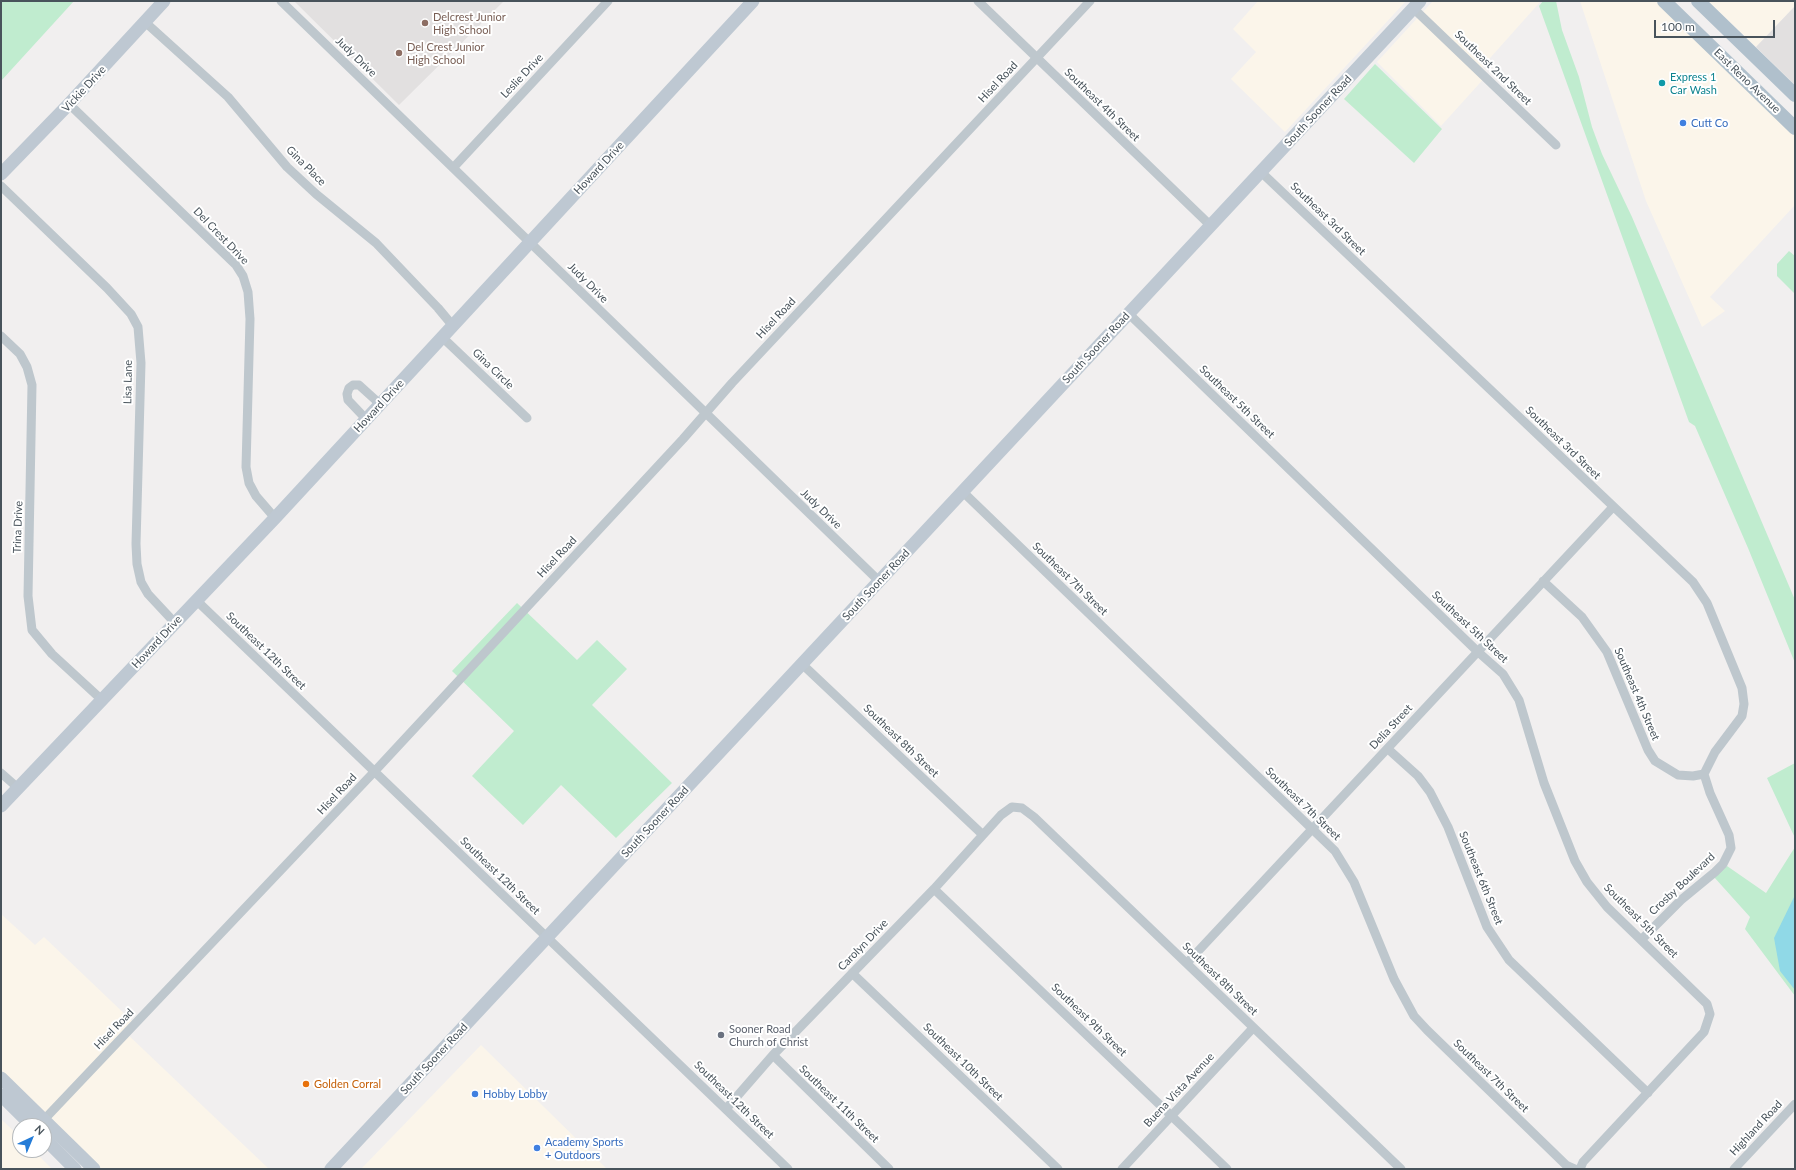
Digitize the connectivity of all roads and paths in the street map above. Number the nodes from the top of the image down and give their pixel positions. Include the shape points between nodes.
1 (164, 1) edge
2 (281, 1) edge
3 (608, 1) edge
4 (753, 1) edge
5 (978, 1) edge
6 (1090, 1) edge
7 (1664, 1) edge
8 (1698, 1) edge
9 (1417, 5) edge
10 (145, 22) junction
11 (1036, 58) junction
12 (1795, 95) edge
13 (69, 104) junction
14 (1795, 128) edge
15 (1556, 145) dead end
16 (453, 168) junction
17 (1261, 172) junction
18 (1, 174) edge
19 (1, 186) edge
20 (1210, 226) junction
21 (530, 242) junction
22 (1128, 313) junction
23 (453, 326) junction
24 (1, 336) edge
25 (442, 337) junction
26 (380, 404) junction
27 (705, 414) junction
28 (527, 418) dead end
29 (366, 419) junction
30 (963, 492) junction
31 (1613, 507) junction
32 (275, 518) junction
33 (1543, 581) junction
34 (879, 582) junction
35 (196, 600) junction
36 (175, 623) junction
37 (1477, 651) junction
38 (802, 664) junction
39 (102, 700) junction
40 (1388, 749) junction
41 (374, 772) junction
42 (1, 773) edge
43 (1704, 774) junction
44 (18, 788) junction
45 (1, 806) edge
46 (1022, 808) joint
47 (1312, 828) junction
48 (983, 835) junction
49 (934, 889) junction
50 (546, 938) junction
51 (1641, 940) junction
52 (1187, 963) junction
53 (852, 973) junction
54 (1253, 1028) junction
55 (772, 1055) junction
56 (1, 1078) edge
57 (1648, 1093) junction
58 (1, 1095) edge
59 (1795, 1104) edge
60 (726, 1109) junction
61 (1172, 1116) junction
62 (24, 1118) edge
63 (37, 1118) edge
64 (46, 1118) edge
65 (52, 1133) edge
66 (52, 1146) edge
67 (75, 1169) edge
68 (94, 1169) edge
69 (331, 1169) edge
70 (788, 1169) edge
71 (889, 1169) edge
72 (1058, 1169) edge
73 (1122, 1169) edge
74 (1227, 1169) edge
75 (1401, 1169) edge
76 (1575, 1169) edge
77 (1580, 1169) edge
78 (1734, 1169) edge

1 - 10 main road, Vickie Drive
2 - 16 street, Judy Drive
3 - 16 street, Leslie Drive
4 - 21 main road, Howard Drive
5 - 11 street, Southeast 4th Street
6 - 11 street, Hisel Road
7 - 14 main road, East Reno Avenue
8 - 12 main road, East Reno Avenue
9 - 15 street, Southeast 2nd Street
9 - 17 main road, South Sooner Road
10 - 13 main road, Vickie Drive
10 - 23 street, Gina Place via 228,97 287,167 376,243
11 - 20 street, Southeast 4th Street
11 - 27 street, Hisel Road
13 - 18 main road, Vickie Drive
13 - 32 street, Del Crest Drive via 236,265 243,276 248,292 250,320 246,467 249,483 256,496
16 - 21 street, Judy Drive
17 - 20 main road, South Sooner Road
17 - 31 street, Southeast 3rd Street
19 - 36 street, Lisa Lane via 107,288 131,314 138,326 141,363 137,564 141,582 148,594
20 - 22 main road, South Sooner Road
21 - 23 main road, Howard Drive
21 - 27 street, Judy Drive
22 - 30 main road, South Sooner Road
22 - 37 street, Southeast 5th Street
23 - 25 main road, Howard Drive
24 - 39 street, Trina Drive via 20,354 32,385 28,596 32,630 52,654
25 - 26 main road, Howard Drive
25 - 28 street, Gina Circle
26 - 29 main road, Howard Drive
26 - 29 street via 359,385 349,388 348,400
27 - 34 street, Judy Drive
27 - 41 street, Hisel Road
29 - 32 main road, Howard Drive
30 - 34 main road, South Sooner Road
30 - 47 street, Southeast 7th Street
31 - 33 street, Delia Street
31 - 43 street, Southeast 3rd Street via 1693,582 1707,603 1742,688 1742,716 1715,752
32 - 35 main road, Howard Drive
33 - 37 street, Delia Street
33 - 43 street, Southeast 4th Street via 1582,617 1607,652 1655,761 1678,775
34 - 38 main road, South Sooner Road
35 - 36 main road, Howard Drive
35 - 41 street, Southeast 12th Street
36 - 39 main road, Howard Drive
37 - 40 street, Delia Street
37 - 51 street, Southeast 5th Street via 1503,674 1519,700 1544,783 1575,861 1599,898
38 - 48 street, Southeast 8th Street
38 - 50 main road, South Sooner Road
39 - 44 main road, Howard Drive
40 - 47 street, Delia Street
40 - 57 street, Southeast 6th Street via 1418,776 1430,792 1448,827 1487,927 1509,960
41 - 50 street, Southeast 12th Street
41 - 64 street, Hisel Road
42 - 44 street
43 - 51 street, Crosby Boulevard via 1729,835 1731,848 1723,864 1680,900
44 - 45 main road, Howard Drive
46 - 48 street, Carolyn Drive via 1012,807
46 - 52 street, Southeast 8th Street
47 - 52 street, Delia Street
47 - 76 street, Southeast 7th Street via 1335,851 1354,882 1394,979 1414,1016 1566,1165
48 - 49 street, Carolyn Drive
49 - 53 street, Carolyn Drive
49 - 61 street, Southeast 9th Street
50 - 60 street, Southeast 12th Street
50 - 69 main road, South Sooner Road
51 - 57 street, Southeast 5th Street via 1707,1004 1710,1014 1704,1032
52 - 54 street, Southeast 8th Street
53 - 55 street, Carolyn Drive
53 - 72 street, Southeast 10th Street
54 - 61 street, Buena Vista Avenue
54 - 75 street, Southeast 8th Street
55 - 60 street, Carolyn Drive
55 - 71 street, Southeast 11th Street
56 - 63 main road
57 - 77 street via 1583,1162
58 - 62 main road
59 - 78 street, Highland Road
60 - 70 street, Southeast 12th Street
61 - 73 street, Buena Vista Avenue
61 - 74 street, Southeast 9th Street
65 - 68 main road
66 - 67 main road

